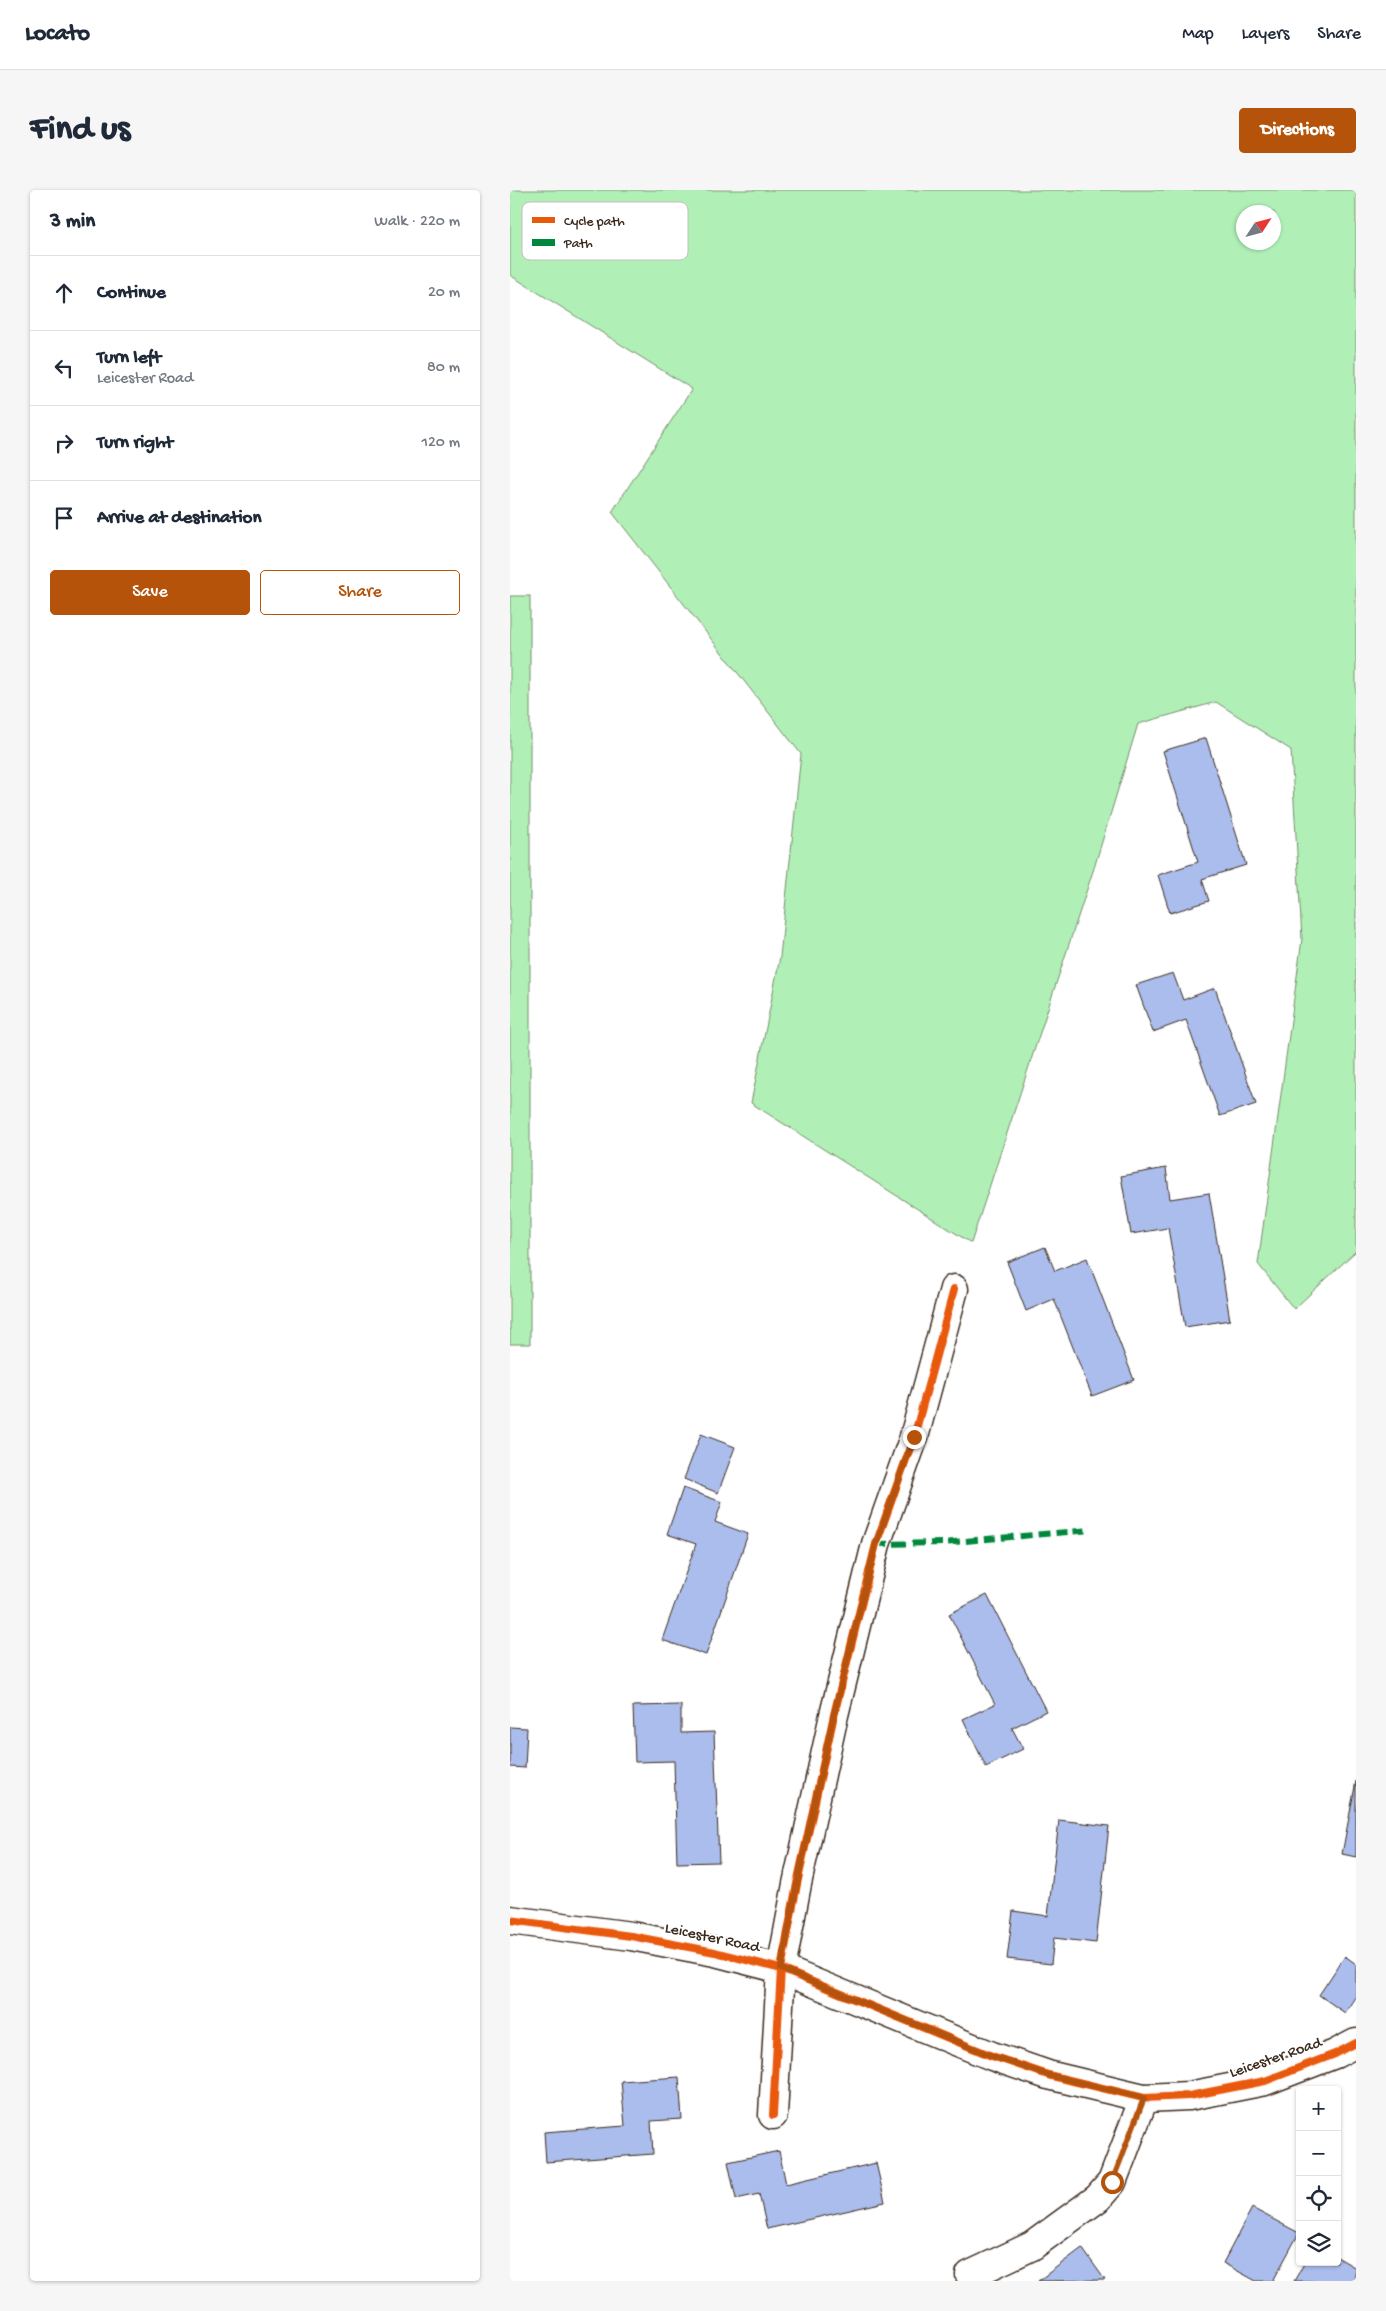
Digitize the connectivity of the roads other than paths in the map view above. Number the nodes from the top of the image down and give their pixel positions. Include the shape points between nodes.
1 (954, 1289) dead end
2 (510, 1920) edge
3 (781, 1969) junction
4 (1356, 2043) edge
5 (1144, 2098) junction
6 (773, 2115) dead end
7 (970, 2274) dead end

1 - 3 street via 914,1437 876,1544 830,1733
2 - 3 street, Leicester Road via 631,1936
3 - 5 street, Leicester Road via 992,2056 1048,2075
3 - 6 street
4 - 5 street, Leicester Road via 1265,2081 1231,2090
5 - 7 street via 1112,2182 1098,2198 1032,2246

